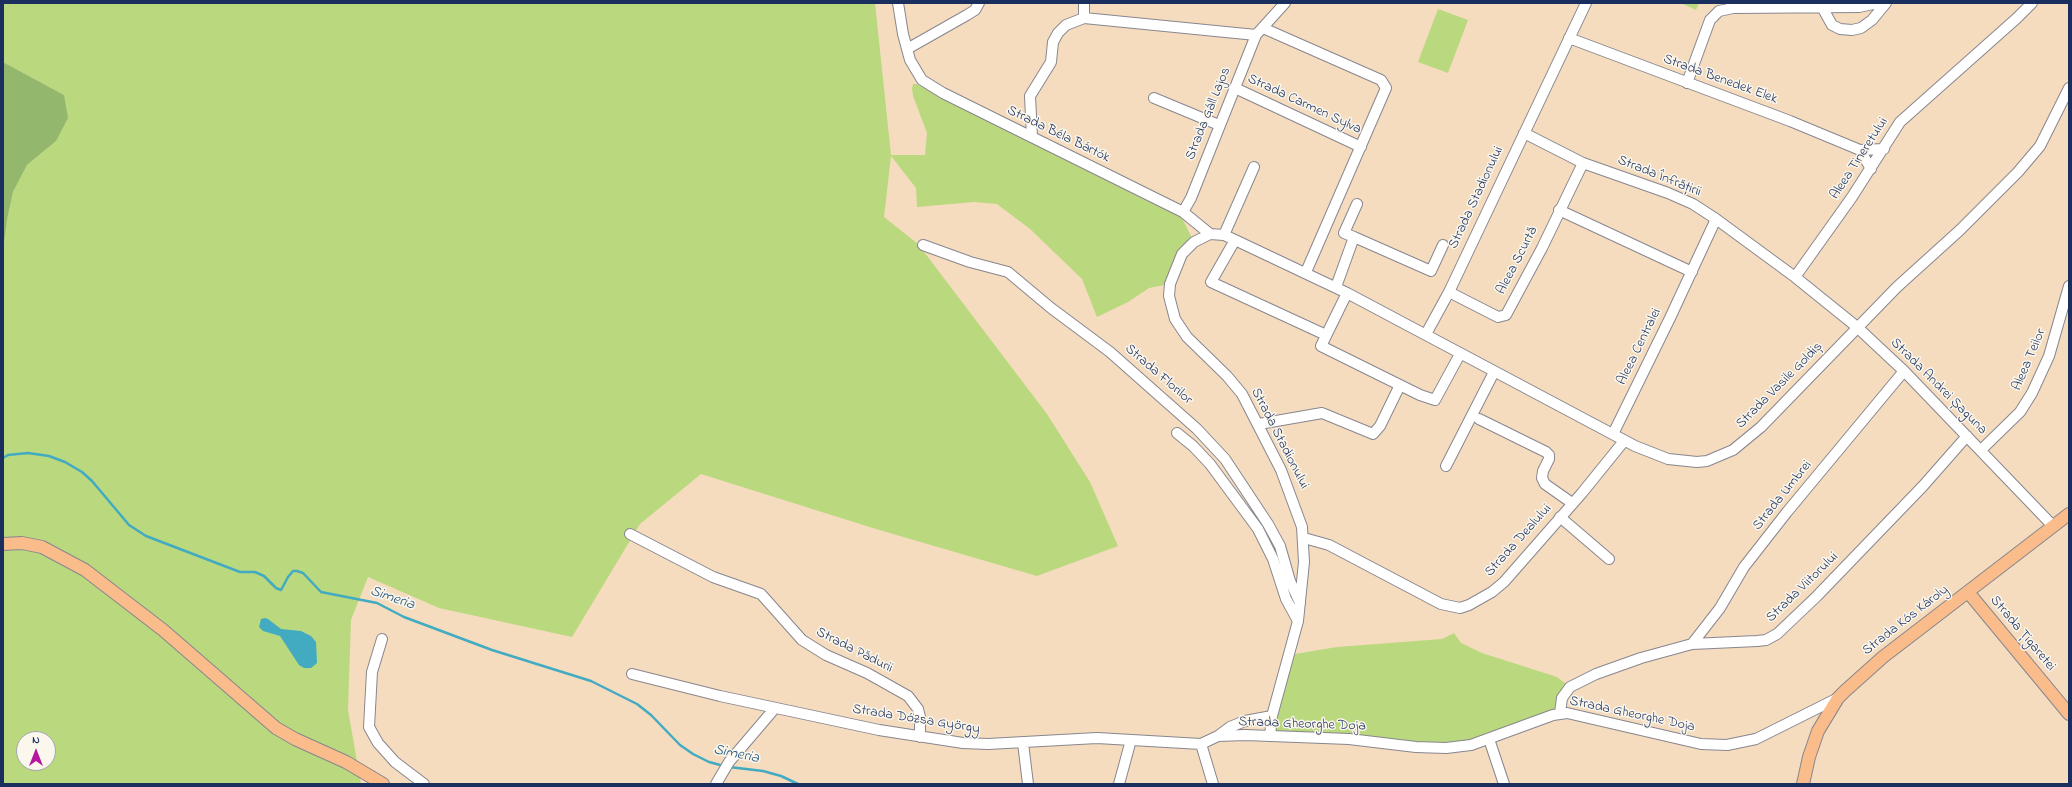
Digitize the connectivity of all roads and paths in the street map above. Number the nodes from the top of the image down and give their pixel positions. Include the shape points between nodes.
1 (898, 3) edge
2 (979, 3) edge
3 (1084, 3) edge
4 (1285, 3) edge
5 (1586, 3) edge
6 (1878, 3) edge
7 (1886, 3) edge
8 (2032, 3) edge
9 (1735, 5) edge
10 (1822, 7) junction
11 (1084, 18) junction
12 (1260, 31) junction
13 (1569, 38) junction
14 (907, 49) junction
15 (1687, 82) junction
16 (1235, 88) junction
17 (2069, 88) edge
18 (1154, 98) dead end
19 (1219, 126) junction
20 (1524, 133) junction
21 (1032, 138) junction
22 (1361, 147) junction
23 (1884, 149) junction
24 (1860, 150) junction
25 (1583, 163) junction
26 (1254, 167) dead end
27 (1871, 169) junction
28 (1357, 204) dead end
29 (1559, 210) junction
30 (1183, 212) junction
31 (1716, 219) junction
32 (1210, 234) junction
33 (1224, 235) junction
34 (1354, 237) junction
35 (1236, 240) junction
36 (923, 245) dead end
37 (1443, 245) dead end
38 (1306, 272) junction
39 (1692, 272) junction
40 (1795, 277) junction
41 (2069, 286) edge
42 (1336, 287) junction
43 (1449, 292) junction
44 (1347, 293) junction
45 (1857, 327) junction
46 (1426, 334) junction
47 (1326, 335) junction
48 (1460, 354) junction
49 (1494, 372) junction
50 (1904, 372) junction
51 (1400, 385) junction
52 (1480, 419) dead end
53 (1259, 424) junction
54 (1177, 433) dead end
55 (1613, 434) junction
56 (1967, 436) junction
57 (1624, 441) junction
58 (1981, 450) junction
59 (1446, 466) dead end
60 (1572, 503) junction
61 (2069, 514) edge
62 (1560, 516) junction
63 (2053, 526) junction
64 (630, 534) dead end
65 (1304, 538) junction
66 (3, 544) edge
67 (1610, 559) dead end
68 (1968, 592) junction
69 (1300, 603) junction
70 (1298, 621) junction
71 (382, 639) dead end
72 (1692, 644) junction
73 (632, 674) dead end
74 (1838, 698) junction
75 (776, 708) junction
76 (1560, 713) junction
77 (2069, 714) edge
78 (1272, 716) junction
79 (1218, 736) junction
80 (1270, 736) junction
81 (920, 737) junction
82 (1489, 739) junction
83 (1131, 740) junction
84 (1023, 743) junction
85 (1201, 744) junction
86 (1803, 783) edge
87 (383, 784) edge
88 (424, 784) edge
89 (716, 784) edge
90 (1028, 784) edge
91 (1119, 784) edge
92 (1213, 784) edge
93 (1504, 784) edge

1 - 14 street, Strada Béla Bártók
2 - 14 street via 975,10
3 - 11 street
4 - 12 street, Strada Gáll Lajos
5 - 13 street, Strada Stadionului
6 - 10 street via 1859,7
7 - 10 street via 1872,20 1861,28 1852,30 1832,25
8 - 23 street, Aleea Tineretului via 1900,122
9 - 10 street
9 - 15 street via 1712,16
11 - 12 street
11 - 21 street via 1066,25 1053,42 1051,62 1029,99
12 - 16 street, Strada Gáll Lajos
12 - 22 street via 1385,83 1386,88
13 - 15 street, Strada Benedek Elek
13 - 20 street, Strada Stadionului
14 - 21 street, Strada Béla Bártók via 913,68 922,80
15 - 24 street, Strada Benedek Elek
16 - 19 street, Strada Gáll Lajos
16 - 22 street, Strada Carmen Sylva
17 - 45 street, Strada Vasile Goldiș via 2044,140 2031,158 1960,230
18 - 19 street
19 - 30 street, Strada Gáll Lajos
20 - 25 street, Strada Înfrățirii
20 - 43 street, Strada Stadionului
21 - 30 street, Strada Béla Bártók
22 - 38 street
23 - 24 street, Strada Benedek Elek
23 - 27 street, Aleea Tineretului
24 - 27 street
25 - 29 street, Aleea Scurtă
25 - 31 street, Strada Înfrățirii via 1668,193
26 - 33 street
27 - 40 street, Aleea Tineretului
28 - 34 street via 1344,233
29 - 39 street
29 - 43 street, Aleea Scurtă via 1506,315 1498,317
30 - 32 street, Strada Béla Bártók
31 - 39 street, Aleea Centralei
31 - 40 street, Strada Înfrățirii
32 - 33 street
32 - 53 street, Strada Stadionului via 1194,242 1179,260 1170,284 1172,310 1187,337 1233,382
33 - 35 street
34 - 37 street, Strada Stadionului via 1431,271
34 - 42 street
35 - 38 street
35 - 47 street via 1211,282
36 - 69 street, Strada Florilor via 1008,272 1110,352 1197,429 1225,460 1268,524 1280,546 1290,581
38 - 42 street
39 - 55 street, Aleea Centralei
40 - 45 street, Strada Andrei Șaguna
41 - 58 street, Aleea Teilor via 2049,356 2032,393 2020,412
42 - 44 street
43 - 46 street, Strada Stadionului
44 - 46 street
44 - 47 street
45 - 50 street, Strada Andrei Șaguna
45 - 57 street, Strada Vasile Goldiș via 1761,427 1733,450 1697,462 1677,461 1658,456
46 - 48 street, Strada Vasile Goldiș
47 - 51 street via 1321,346
48 - 49 street, Strada Vasile Goldiș
48 - 51 street via 1435,400
49 - 55 street, Strada Vasile Goldiș
49 - 59 street
50 - 56 street, Strada Andrei Șaguna
50 - 72 street, Strada Umbrei via 1744,567 1720,608
51 - 53 street via 1380,426 1373,434 1322,413
52 - 60 street via 1546,452 1549,459 1543,471 1542,478 1545,484
53 - 65 street, Strada Stadionului via 1289,488
54 - 70 street via 1210,464 1258,530 1270,552 1286,599
55 - 57 street, Strada Vasile Goldiș
56 - 58 street, Strada Andrei Șaguna
56 - 72 street, Strada Viitorului via 1924,486 1777,634 1766,640
57 - 60 street, Strada Dealului
58 - 63 street, Strada Andrei Șaguna
60 - 62 street, Strada Dealului
61 - 63 main road, Strada Kós Károly
62 - 65 street, Strada Dealului via 1504,582 1479,601 1460,608 1441,604 1329,545
62 - 67 street
63 - 68 main road, Strada Kós Károly
64 - 81 street, Strada Pădurii via 712,577 761,594 802,640 826,655 867,673 908,696 919,713
65 - 69 street, Strada Stadionului
66 - 87 main road via 22,543 42,547 85,570 163,630 276,728 346,762
68 - 74 main road, Strada Kós Károly via 1883,657
68 - 77 main road, Strada Țigaretei
69 - 70 street, Strada Stadionului
70 - 78 street, Strada Stadionului
71 - 88 street via 372,672 369,727 378,743 395,762
72 - 76 street, Strada Viitorului via 1629,662 1570,687 1562,698
73 - 75 street, Strada Dózsa György
74 - 76 street, Strada Gheorghe Doja via 1756,739 1720,745 1701,744 1582,715
74 - 86 main road, Strada Kós Károly via 1813,744
75 - 81 street, Strada Dózsa György
75 - 89 street via 726,766
76 - 82 street, Strada Gheorghe Doja
78 - 79 street via 1245,721 1230,727
78 - 80 street, Strada Stadionului
79 - 80 street, Strada Gheorghe Doja
79 - 85 street, Strada Gheorghe Doja
80 - 82 street, Strada Gheorghe Doja via 1349,739 1432,748 1460,747
81 - 84 street, Strada Dózsa György via 969,743
82 - 93 street
83 - 84 street, Strada Dózsa György via 1097,738
83 - 85 street, Strada Dózsa György
83 - 91 street
84 - 90 street
85 - 92 street

